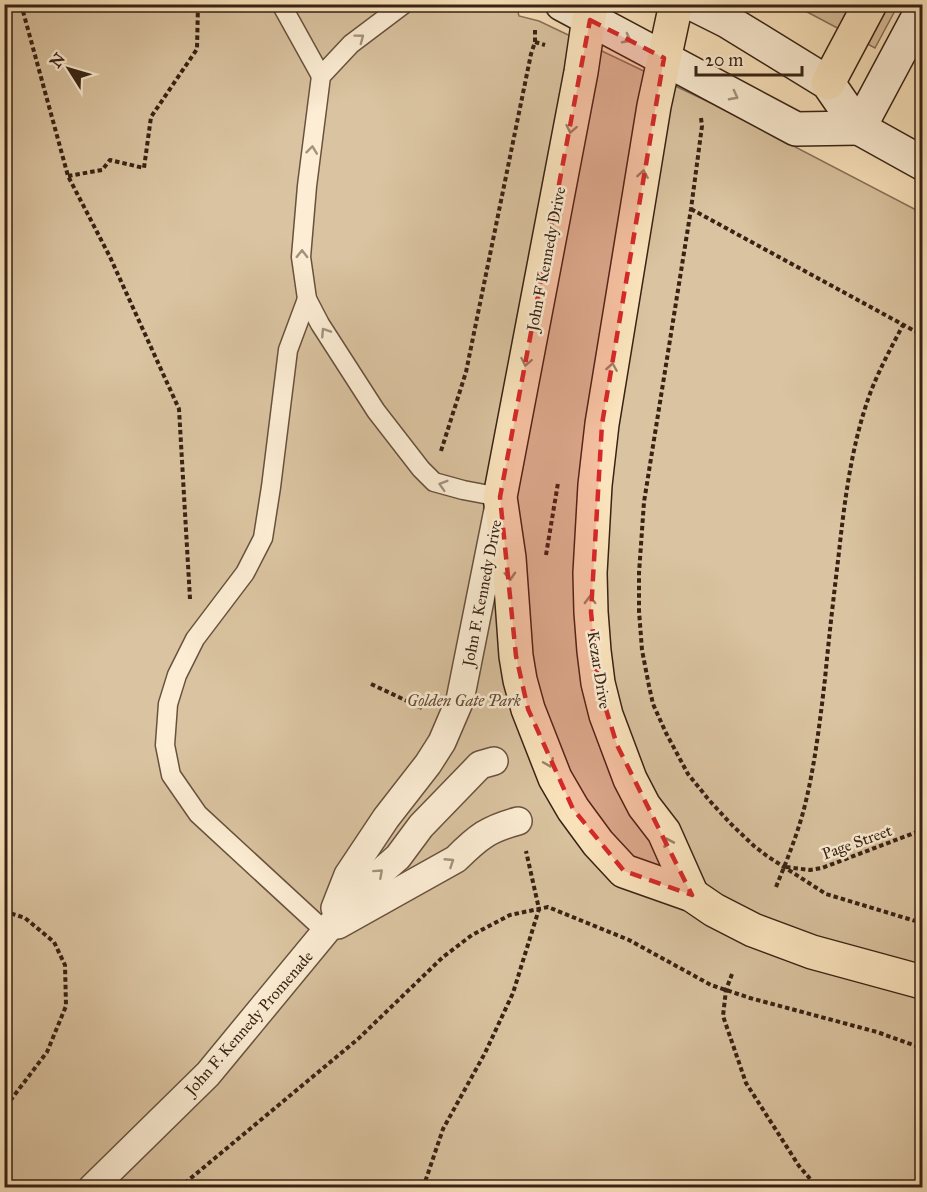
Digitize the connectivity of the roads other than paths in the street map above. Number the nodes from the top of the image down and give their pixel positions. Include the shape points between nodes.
1 (281, 4) edge
2 (404, 4) edge
3 (676, 4) edge
4 (693, 4) edge
5 (870, 4) edge
6 (581, 10) edge
7 (922, 10) edge
8 (664, 58) junction
9 (321, 76) junction
10 (828, 83) junction
11 (859, 128) junction
12 (922, 163) edge
13 (307, 299) junction
14 (500, 497) junction
15 (439, 716) joint
16 (494, 760) dead end
17 (522, 833) road end
18 (354, 835) dead end
19 (692, 895) junction
20 (326, 932) junction
21 (922, 982) edge
22 (92, 1188) edge

1 - 9 lane
9 -> 2 lane via 351,44
3 - 8 main road
4 - 10 main road
5 - 10 main road
6 -> 8 main road
6 -> 14 main road, John F Kennedy Drive via 582,72
7 - 11 main road
8 -> 11 main road via 796,129
19 -> 8 main road, Kezar Drive via 664,832 630,779 606,715 598,683 591,612 595,486 602,424
13 -> 9 lane via 301,257
10 - 11 main road
11 - 12 main road
14 -> 13 lane via 434,482 421,469 376,411
13 - 20 lane via 288,350 263,538 245,573 195,639 177,675 168,705 165,745 171,775 198,814
14 - 15 street, John F. Kennedy Drive via 460,700
14 -> 19 main road via 520,680 555,778 598,843 624,871
15 - 20 street, John F. Kennedy Promenade via 442,742 348,876
20 -> 16 street, John F. Kennedy Promenade via 359,891 398,857 465,780 480,765
20 -> 17 street, John F. Kennedy Promenade via 456,859 486,832 502,825
18 - 20 street via 334,867
19 - 21 main road via 729,918 783,942
20 - 22 street, John F. Kennedy Promenade via 208,1074

